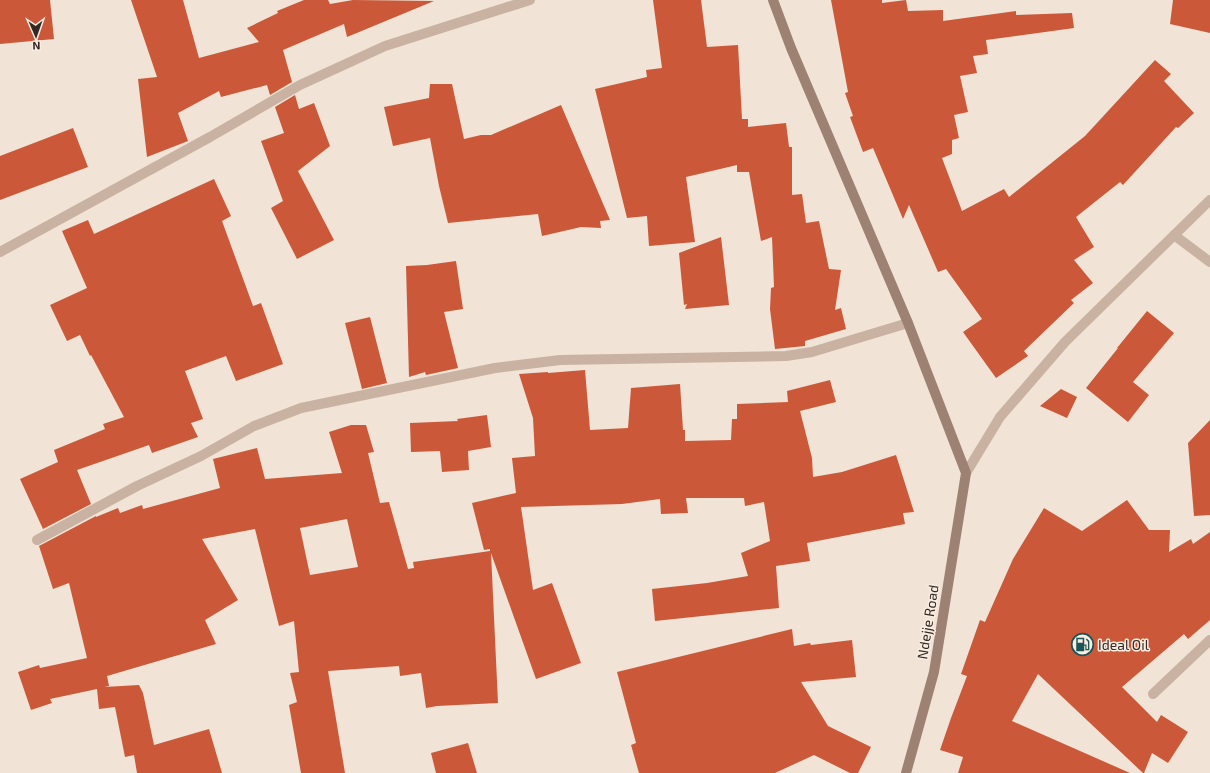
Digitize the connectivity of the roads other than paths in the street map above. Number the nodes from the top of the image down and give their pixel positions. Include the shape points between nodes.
1 (530, 0) edge
2 (773, 0) edge
3 (1210, 200) edge
4 (1174, 235) junction
5 (0, 252) edge
6 (1210, 262) edge
7 (908, 323) junction
8 (966, 474) junction
9 (37, 540) dead end
10 (1210, 640) edge
11 (1153, 694) dead end
12 (906, 773) edge

1 - 5 street via 385,46 300,85
2 - 7 street
3 - 4 street
4 - 6 street
4 - 8 street via 1065,342 1000,418
7 - 8 street
7 - 9 street via 812,352 786,356 538,362 495,368 301,408 254,426
8 - 12 street, Ndejje Road via 934,672
10 - 11 street

